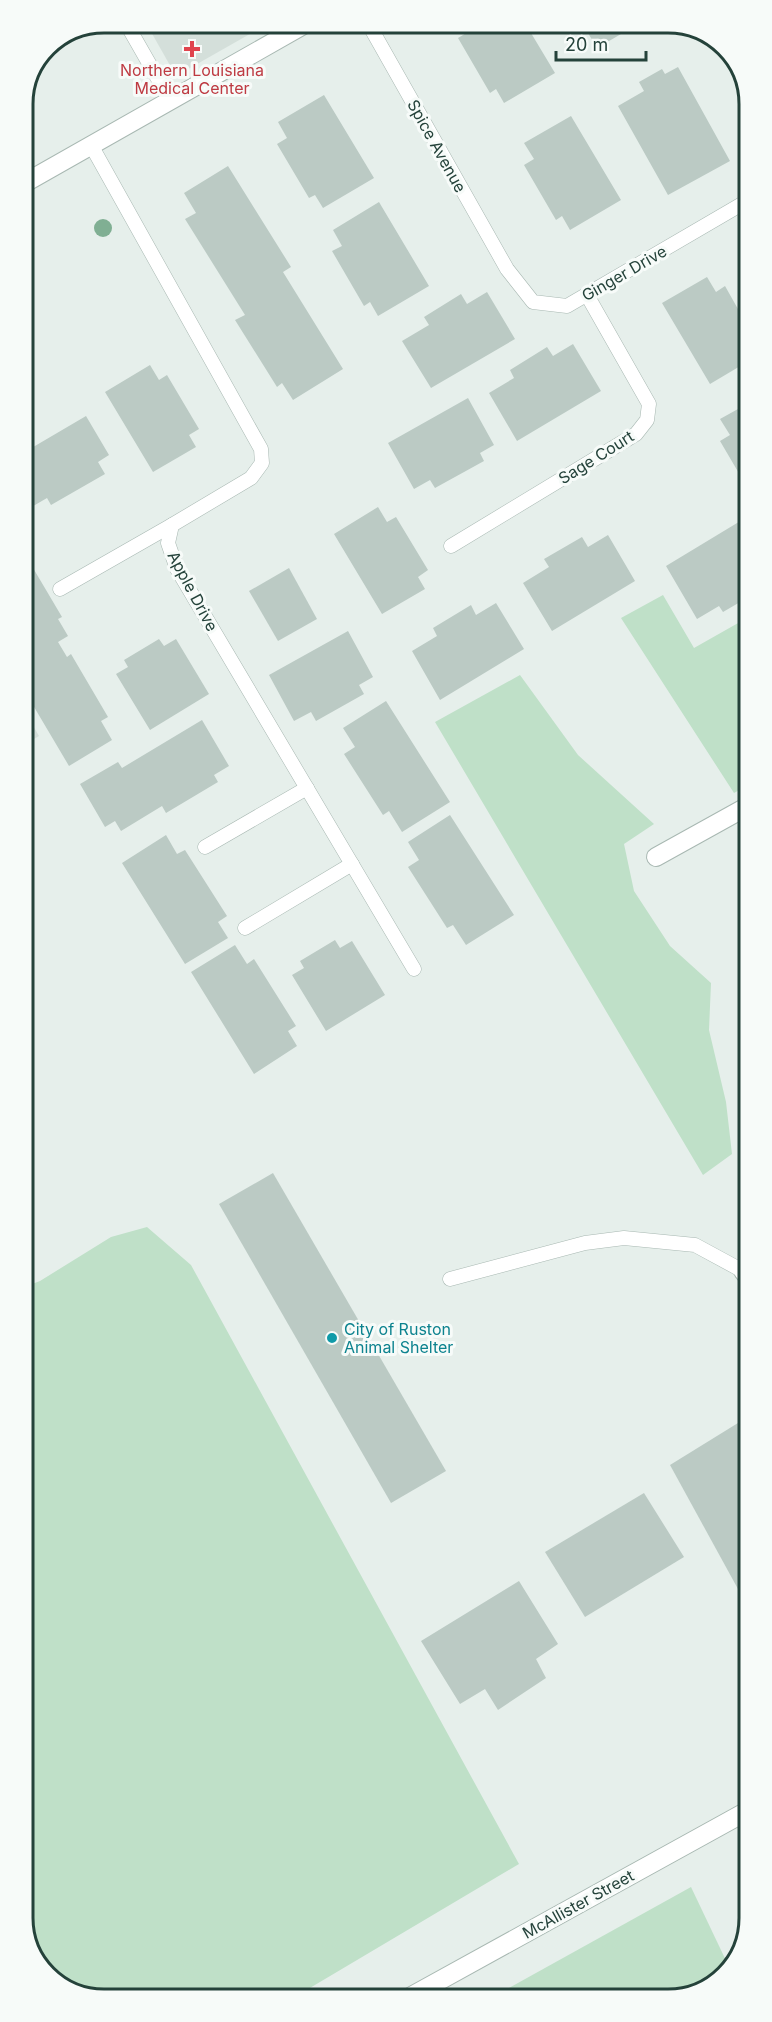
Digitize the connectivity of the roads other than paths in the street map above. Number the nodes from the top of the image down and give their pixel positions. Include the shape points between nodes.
1 (132, 33) edge
2 (288, 33) edge
3 (374, 33) edge
4 (170, 100) junction
5 (91, 145) junction
6 (33, 178) edge
7 (739, 206) edge
8 (507, 269) joint
9 (587, 295) junction
10 (172, 525) junction
11 (451, 546) dead end
12 (60, 589) dead end
13 (307, 788) junction
14 (739, 811) edge
15 (205, 847) dead end
16 (656, 857) dead end
17 (352, 864) junction
18 (245, 928) dead end
19 (414, 969) dead end
20 (739, 1268) edge
21 (450, 1279) dead end
22 (739, 1816) edge
23 (424, 1989) edge

1 - 4 lane
2 - 4 street
3 - 8 lane, Spice Avenue
4 - 5 street
5 - 6 street
5 - 10 lane, Apple Drive via 261,449 262,463 251,478
7 - 9 lane, Ginger Drive
8 - 9 lane, Ginger Drive via 533,302 567,306
9 - 11 lane, Sage Court via 649,404 647,420 636,434
10 - 12 lane
10 - 13 lane, Apple Drive via 168,543 177,569
13 - 15 lane
13 - 17 lane, Apple Drive
14 - 16 street
17 - 18 lane
17 - 19 lane, Apple Drive
20 - 21 lane via 695,1245 624,1238 585,1243
22 - 23 street, McAllister Street

